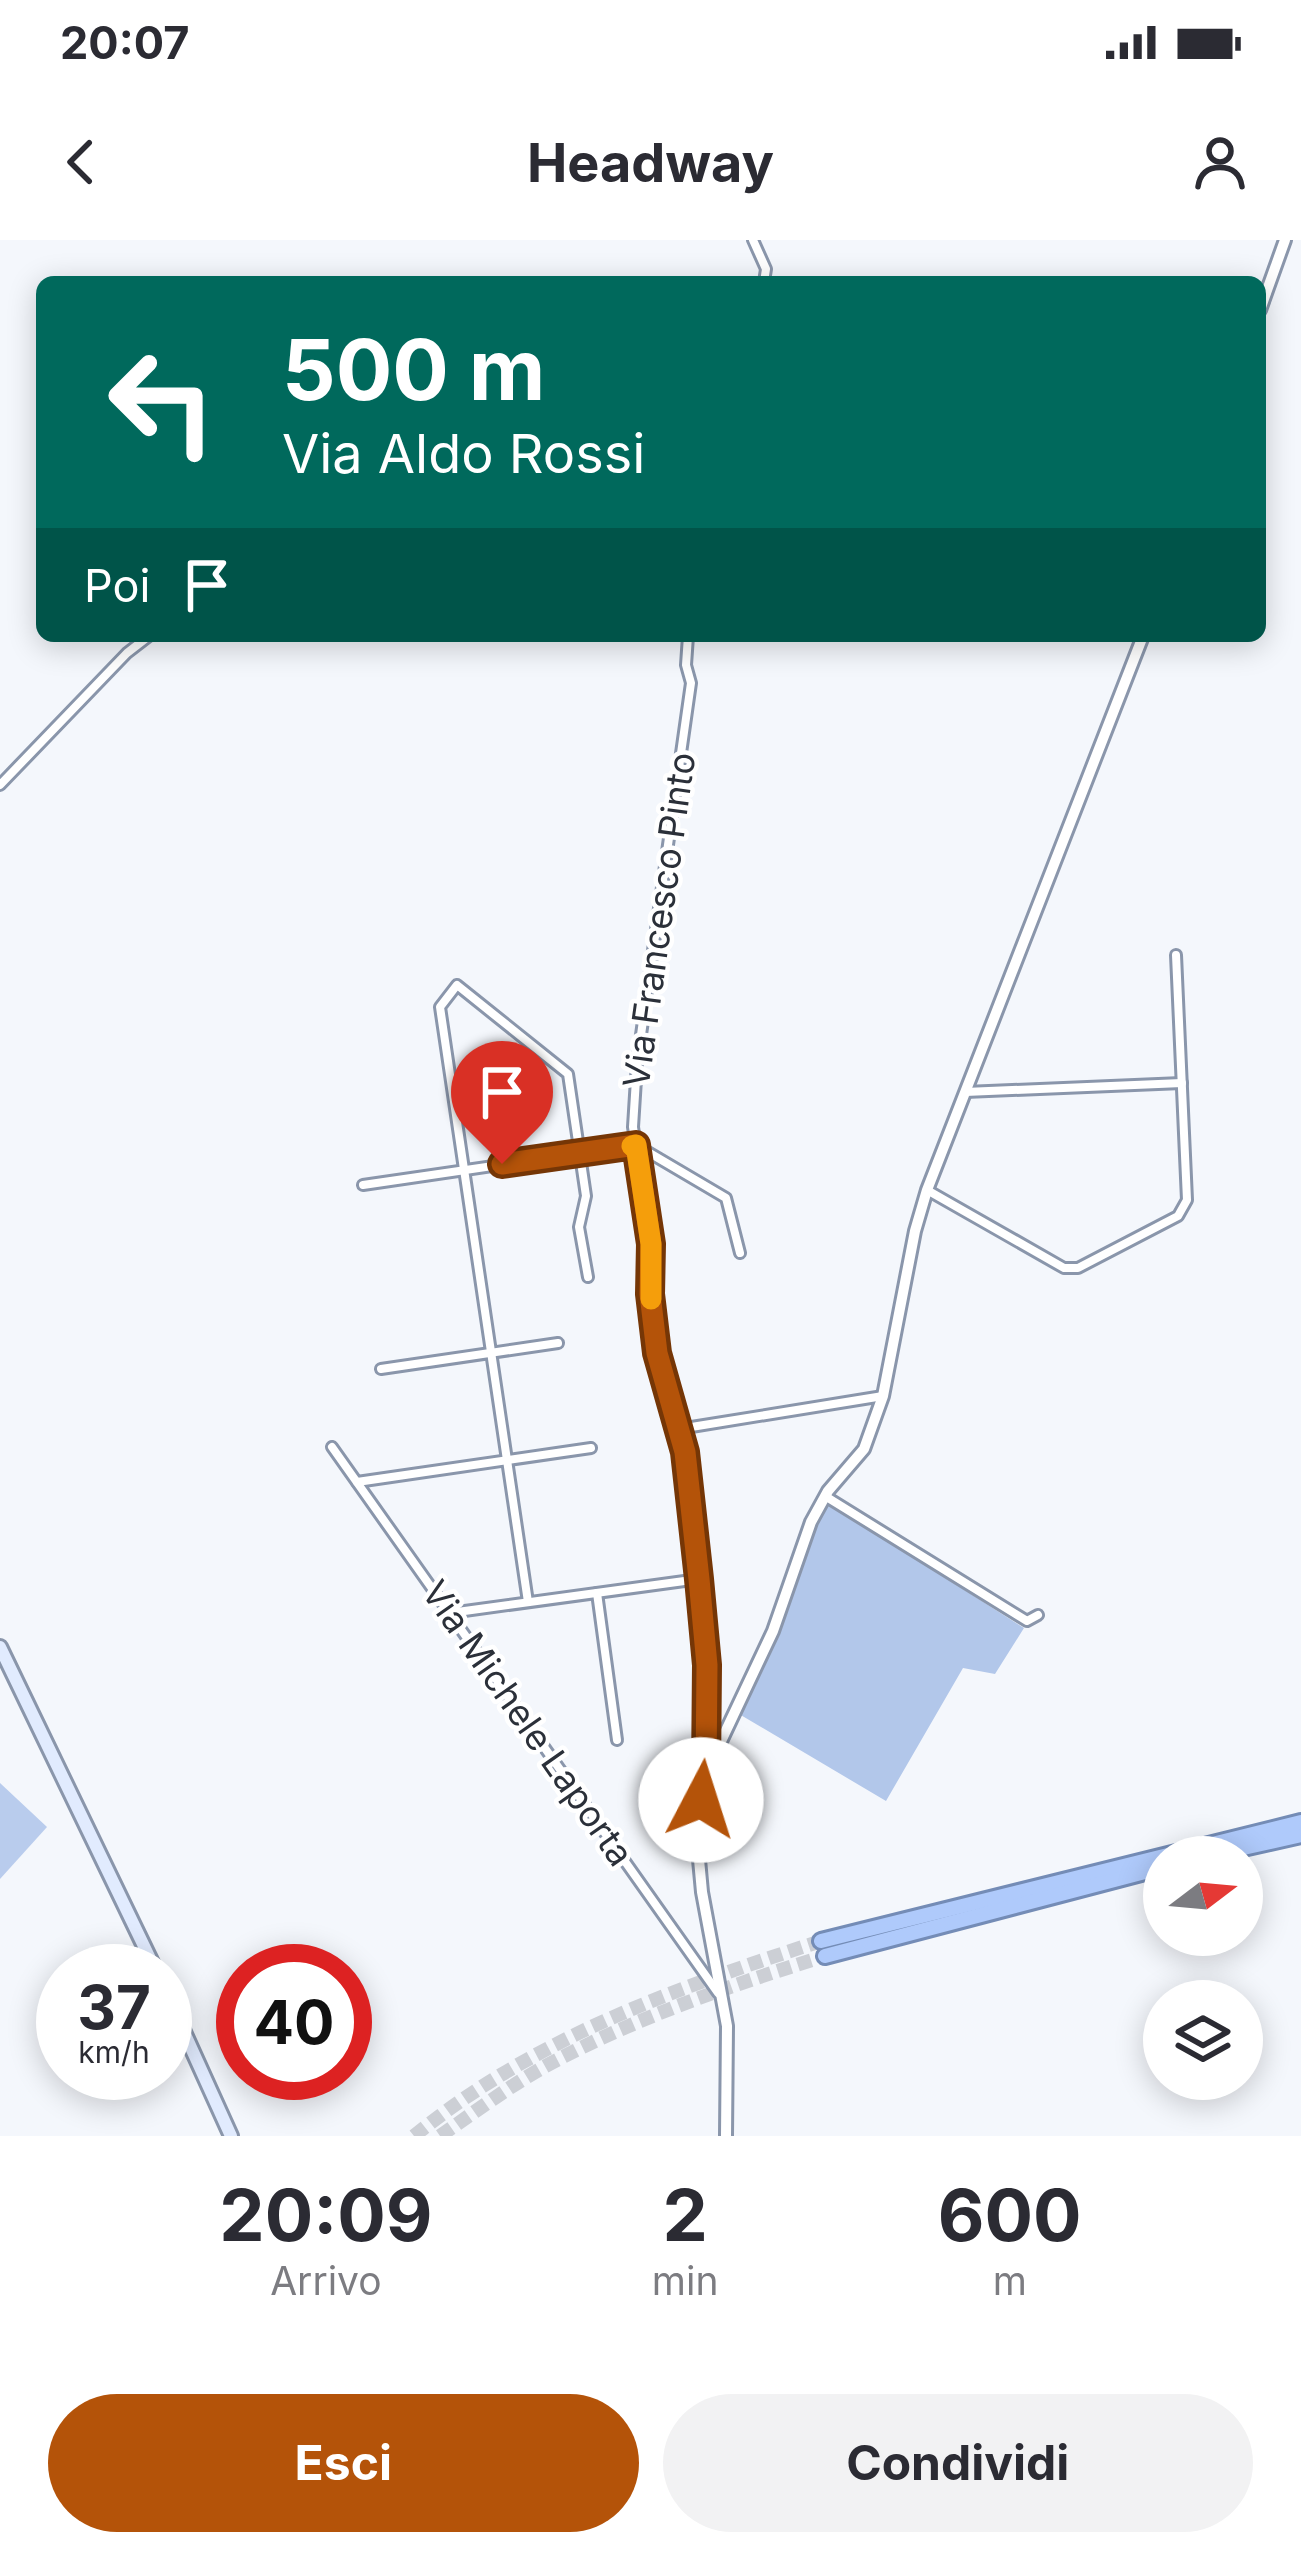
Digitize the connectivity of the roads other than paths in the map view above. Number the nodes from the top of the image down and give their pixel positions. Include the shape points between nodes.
1 (753, 240) edge
2 (1286, 240) edge
3 (765, 276) edge
4 (1266, 294) edge
5 (141, 642) edge
6 (688, 642) edge
7 (1141, 642) edge
8 (0, 785) edge
9 (1176, 955) dead end
10 (1182, 1083) junction
11 (964, 1092) junction
12 (636, 1145) junction
13 (580, 1152) junction
14 (464, 1170) junction
15 (363, 1185) dead end
16 (927, 1190) junction
17 (740, 1253) dead end
18 (588, 1277) dead end
19 (558, 1342) dead end
20 (491, 1352) junction
21 (381, 1369) dead end
22 (883, 1396) junction
23 (679, 1429) junction
24 (332, 1447) dead end
25 (591, 1448) dead end
26 (507, 1460) junction
27 (357, 1482) junction
28 (825, 1496) junction
29 (699, 1579) junction
30 (597, 1593) junction
31 (528, 1602) junction
32 (450, 1613) junction
33 (1038, 1615) dead end
34 (0, 1647) edge
35 (617, 1740) dead end
36 (706, 1773) junction
37 (1301, 1822) edge
38 (1301, 1835) edge
39 (1248, 1836) edge
40 (1263, 1844) edge
41 (1143, 1864) edge
42 (1143, 1872) edge
43 (143, 1944) edge
44 (722, 2000) junction
45 (192, 2050) edge
46 (231, 2136) edge
47 (726, 2136) edge

1 - 3 street
2 - 4 street
5 - 8 street
6 - 12 street, Via Francesco Pinto via 691,683 637,1063
7 - 11 street
9 - 10 street
10 - 11 street
10 - 16 street via 1184,1209 1078,1268 1064,1268
11 - 16 street
12 - 13 street
12 - 17 street via 726,1198
12 - 23 street, Via Francesco Pinto via 657,1353
13 - 14 street
13 - 14 street via 568,1075 458,986 440,1007
13 - 18 street
14 - 15 street
14 - 20 street
16 - 22 street
19 - 20 street
20 - 21 street
20 - 26 street
22 - 23 street
22 - 28 street via 864,1449
23 - 29 street, Via Francesco Pinto
24 - 27 street, Via Michele Laporta
25 - 26 street
26 - 27 street
26 - 31 street
27 - 32 street, Via Michele Laporta
28 - 33 street via 1028,1621
28 - 36 street
29 - 30 street
29 - 36 street, Via Francesco Pinto
30 - 31 street
30 - 35 street
31 - 32 street
32 - 44 street, Via Michele Laporta
34 - 43 main road
36 - 44 street via 696,1827
37 - 39 highway
38 - 40 highway
41 - 42 highway via 823,1949
44 - 47 street
45 - 46 main road

